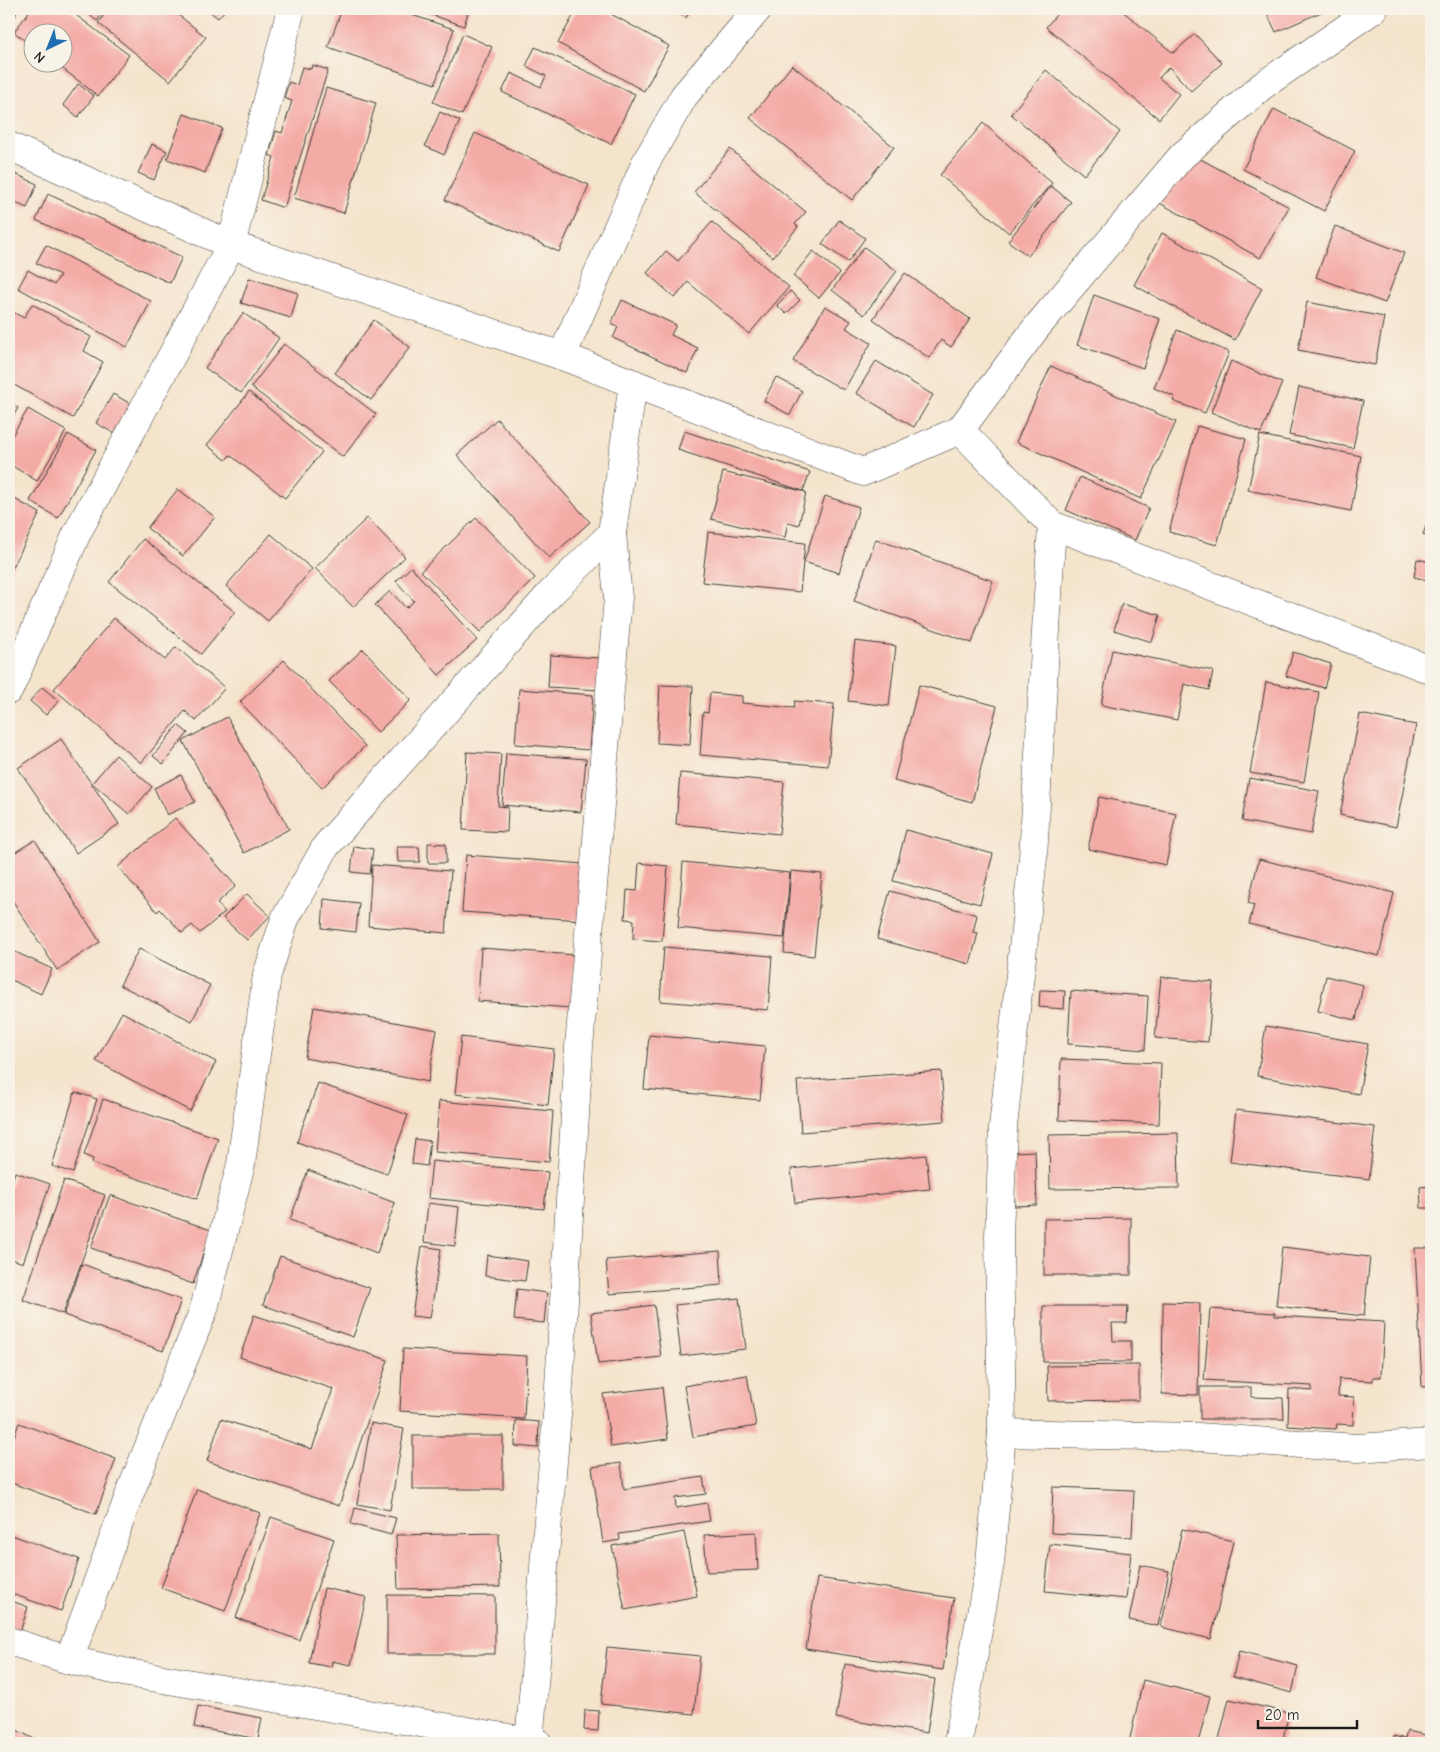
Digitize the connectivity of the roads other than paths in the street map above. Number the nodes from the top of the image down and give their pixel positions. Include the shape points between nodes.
1 (291, 9) edge
2 (758, 9) edge
3 (1374, 9) edge
4 (9, 146) edge
5 (231, 245) junction
6 (562, 356) junction
7 (632, 383) junction
8 (960, 430) junction
9 (1052, 525) junction
10 (612, 533) junction
11 (1431, 670) edge
12 (9, 690) edge
13 (1002, 1433) junction
14 (1431, 1443) edge
15 (9, 1641) edge
16 (69, 1660) junction
17 (532, 1743) edge
18 (958, 1743) edge

1 - 5 street
2 - 6 street via 684,96 646,162
3 - 8 street via 1262,86 1182,156 1036,328
4 - 5 street
5 - 6 street
5 - 12 street via 78,533
6 - 7 street
7 - 8 street via 863,472
7 - 10 street
8 - 9 street
9 - 11 street
9 - 13 street via 1033,858 1002,1127 999,1236
10 - 16 street via 550,594 326,846 285,920 267,976 241,1164 204,1309 130,1493
10 - 17 street via 618,598 579,1046 558,1403
13 - 14 street via 1198,1437 1357,1448
13 - 18 street via 990,1563
15 - 16 street
16 - 17 street

